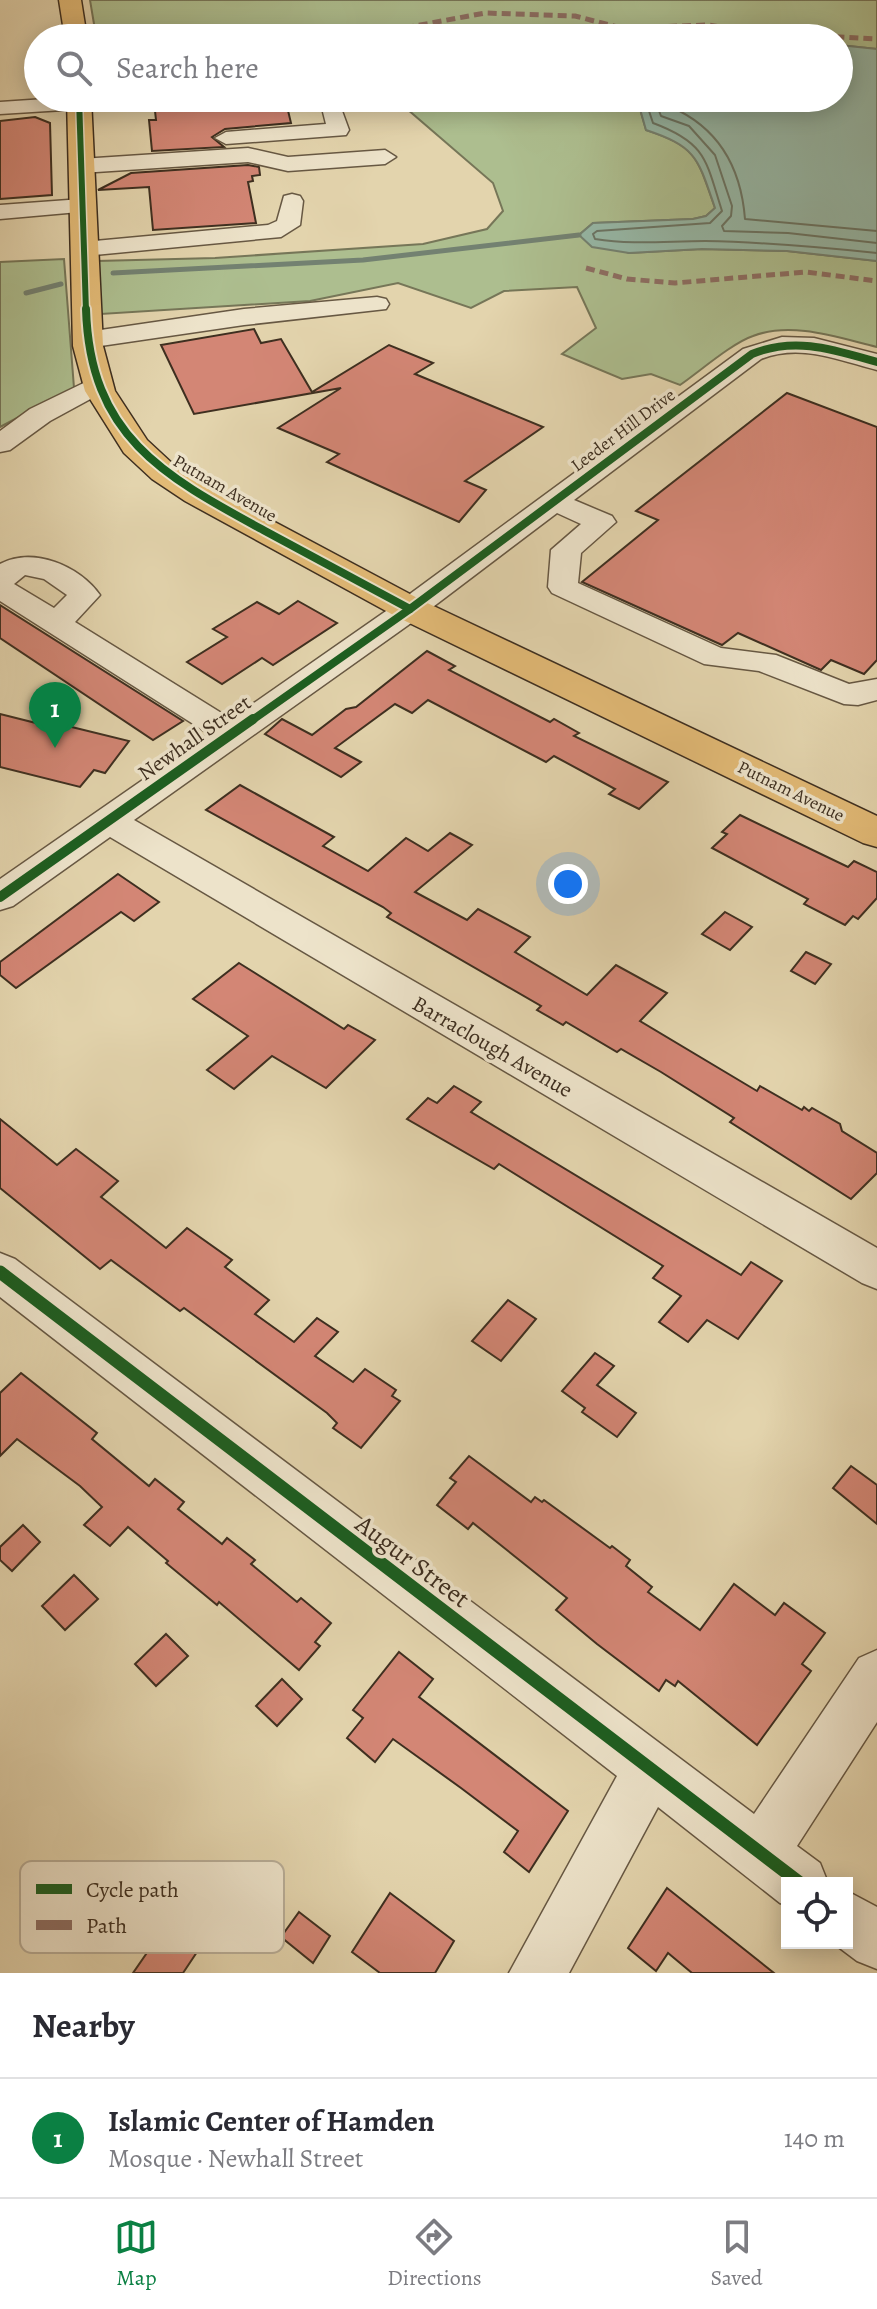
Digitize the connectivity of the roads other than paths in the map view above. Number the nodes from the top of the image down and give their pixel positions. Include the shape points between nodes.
1 (70, 0) edge
2 (74, 24) edge
3 (24, 106) edge
4 (0, 108) edge
5 (80, 112) edge
6 (333, 112) edge
7 (80, 156) junction
8 (385, 157) dead end
9 (292, 201) dead end
10 (82, 206) junction
11 (0, 212) edge
12 (84, 249) junction
13 (377, 304) dead end
14 (87, 340) junction
15 (877, 362) edge
16 (98, 384) junction
17 (0, 444) edge
18 (554, 502) junction
19 (517, 530) junction
20 (566, 550) junction
21 (0, 585) edge
22 (410, 609) junction
23 (56, 623) junction
24 (877, 689) edge
25 (232, 734) junction
26 (109, 821) junction
27 (877, 833) edge
28 (0, 897) edge
29 (877, 1270) edge
30 (0, 1272) edge
31 (877, 1676) edge
32 (649, 1770) junction
33 (781, 1868) edge
34 (853, 1923) edge
35 (877, 1941) edge
36 (538, 1973) edge

1 - 2 main road
3 - 4 street
5 - 7 main road, Putnam Avenue
6 - 7 street via 338,130
7 - 8 street via 248,155 288,164
7 - 10 main road, Putnam Avenue
9 - 12 street via 288,225 273,232
10 - 11 street
10 - 12 main road, Putnam Avenue
12 - 14 main road, Putnam Avenue
13 - 14 street
14 - 16 main road, Putnam Avenue
15 - 18 street, Leeder Hill Drive via 806,345 766,347
16 - 17 street
16 - 22 main road, Putnam Avenue via 135,446 163,472
18 - 19 street, Leeder Hill Drive
18 - 20 street via 602,522
19 - 20 street
19 - 22 street, Leeder Hill Drive
20 - 24 street via 563,587 715,657 765,662 844,694
21 - 23 street
21 - 23 street via 11,571 33,564 80,589 85,595
22 - 25 street, Newhall Street
22 - 27 main road, Putnam Avenue
23 - 25 street
25 - 26 street, Newhall Street
26 - 28 street, Newhall Street
26 - 29 street, Barraclough Avenue
30 - 32 street, Augur Street
31 - 33 street
32 - 33 street, Augur Street
32 - 36 street
34 - 35 street

